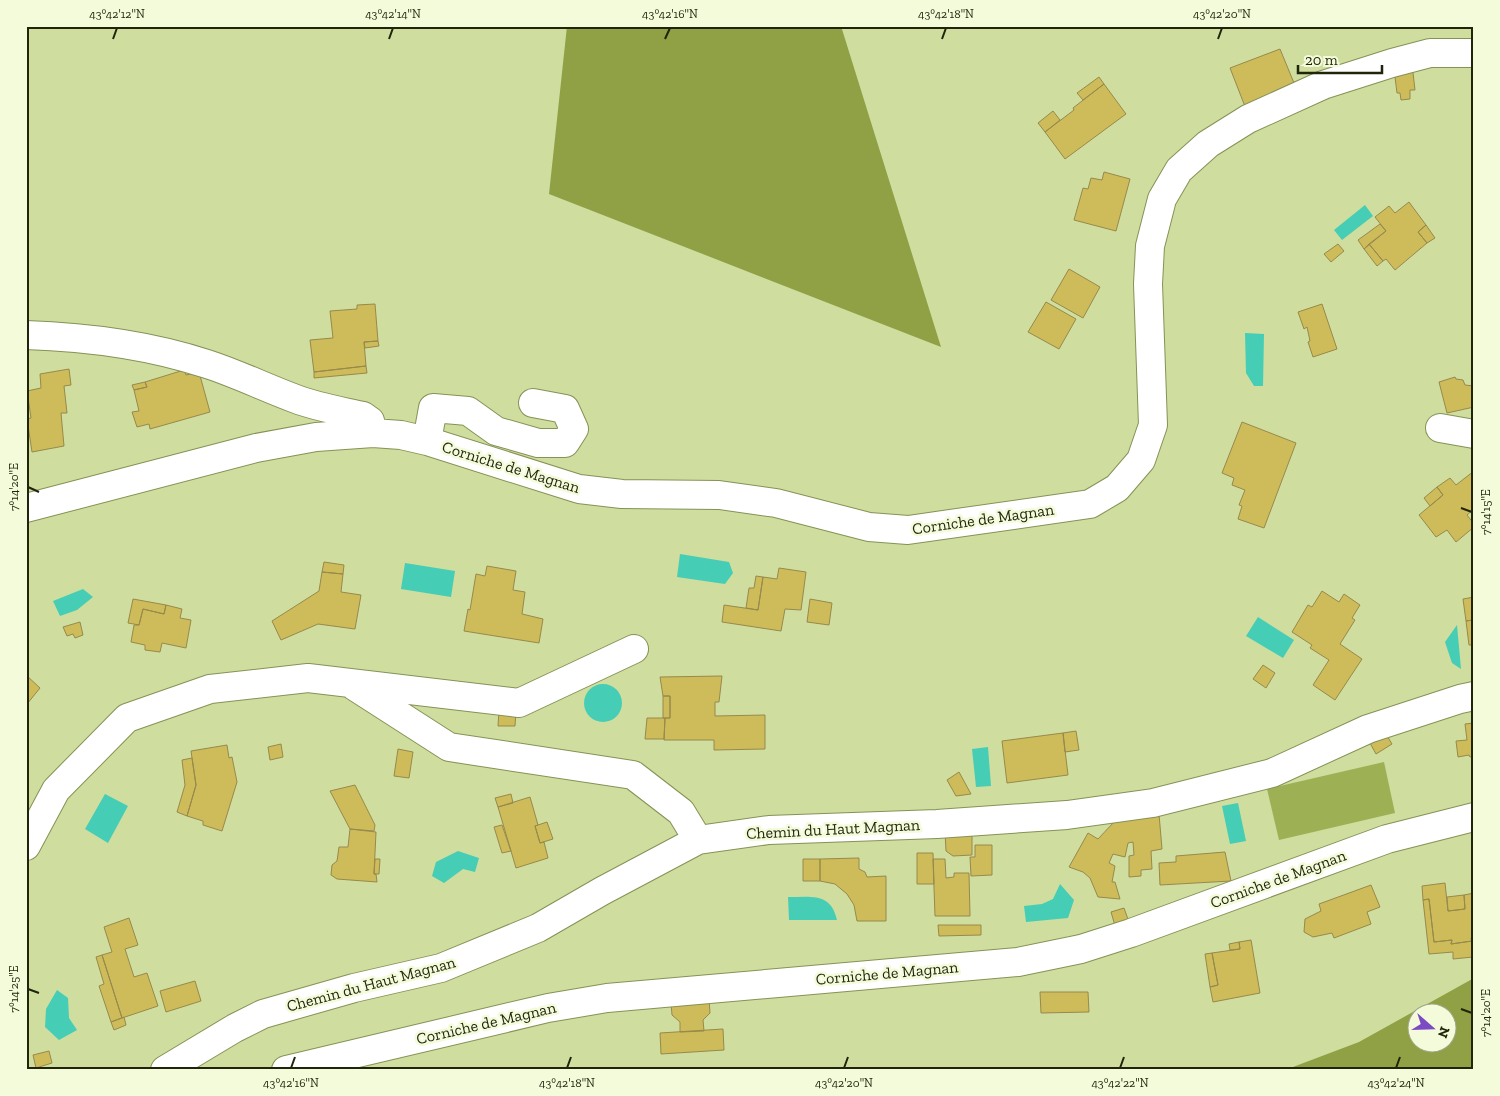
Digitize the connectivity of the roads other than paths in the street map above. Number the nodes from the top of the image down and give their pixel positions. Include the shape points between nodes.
1 (1474, 53) edge
2 (26, 336) edge
3 (533, 403) dead end
4 (1440, 428) dead end
5 (373, 433) junction
6 (1474, 434) edge
7 (427, 441) junction
8 (26, 508) edge
9 (634, 648) dead end
10 (349, 682) junction
11 (1474, 696) edge
12 (1474, 816) edge
13 (698, 840) junction
14 (26, 846) edge
15 (165, 1070) edge
16 (286, 1070) edge

1 - 7 street, Corniche de Magnan via 1430,53 1323,85 1248,119 1208,144 1179,170 1162,198 1150,246 1148,284 1153,425 1141,460 1117,488 1090,504 908,530 869,527 776,503 719,495 622,494 579,489
2 - 5 street via 90,339 182,356 226,370 297,400 363,416 370,422
3 - 7 street via 565,409 574,429 564,443 538,443 496,430 468,411 433,408
4 - 6 street
5 - 7 street, Corniche de Magnan
5 - 8 street, Corniche de Magnan via 316,437 256,448
9 - 10 street via 519,703
10 - 13 street via 449,746 633,775 681,812
10 - 14 street via 308,678 210,689 127,718 56,790
11 - 13 street, Chemin du Haut Magnan via 1368,729 1272,773 1153,803 1067,815 769,830
12 - 16 street, Corniche de Magnan via 1387,839 1081,949 1018,962 607,998 548,1008
13 - 15 street, Chemin du Haut Magnan via 538,928 442,968 354,988 263,1014

